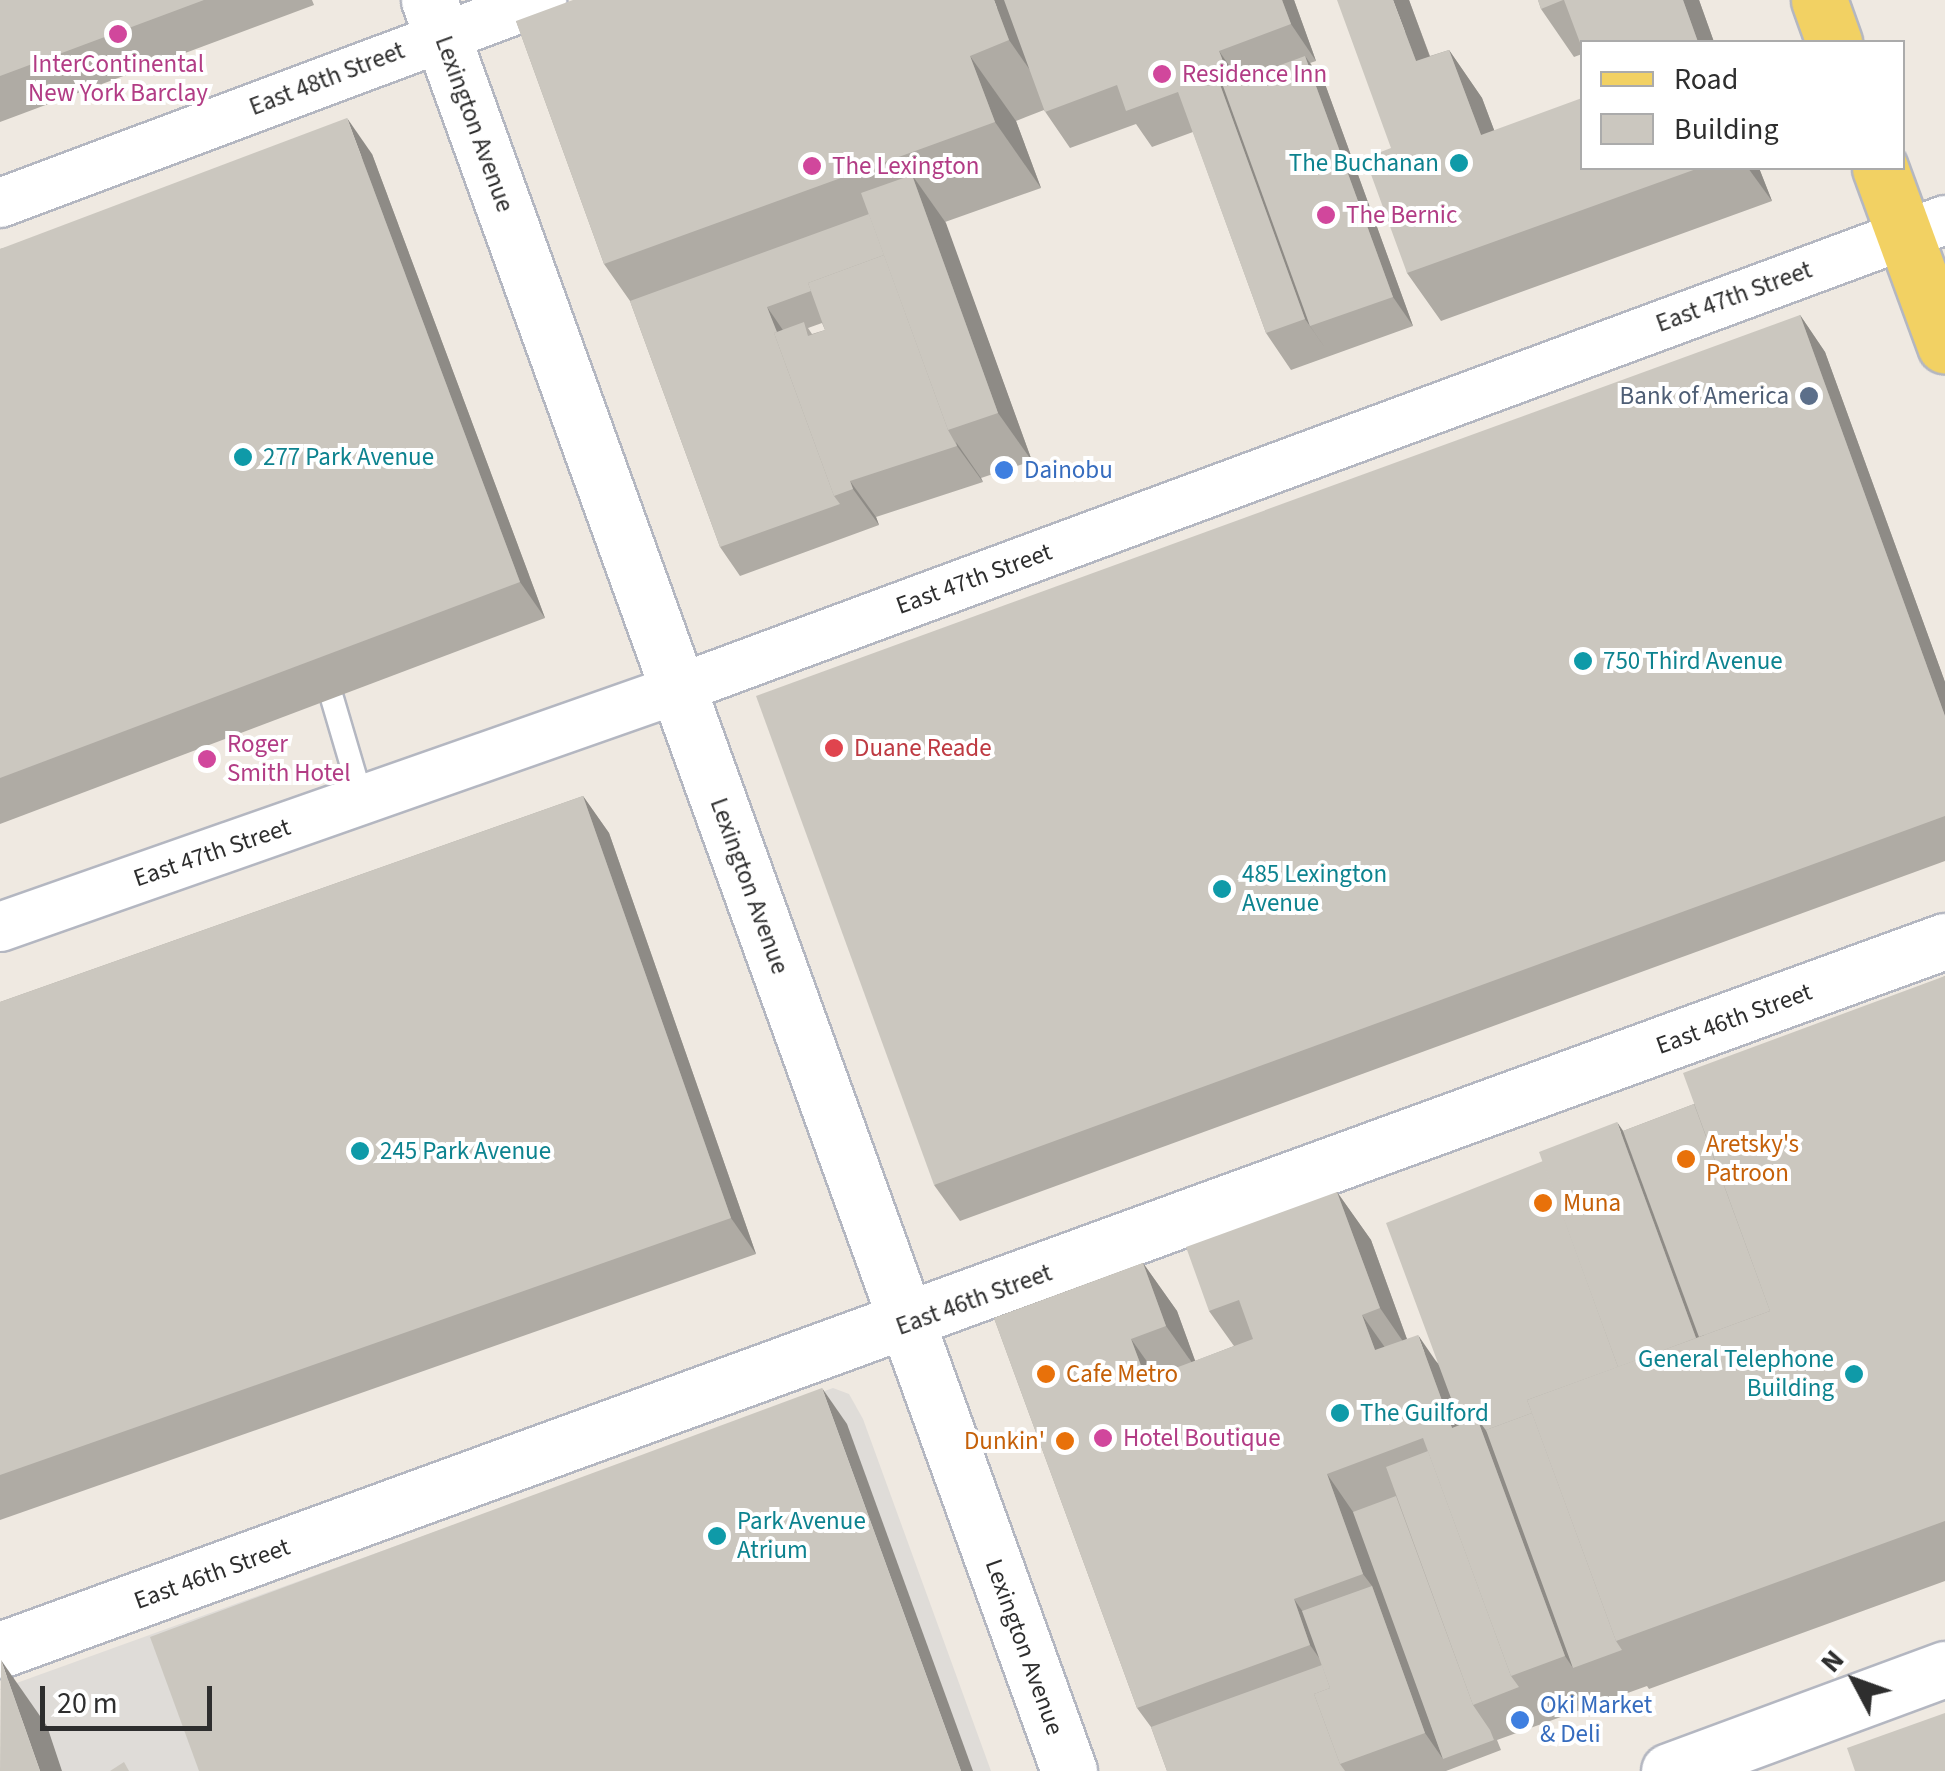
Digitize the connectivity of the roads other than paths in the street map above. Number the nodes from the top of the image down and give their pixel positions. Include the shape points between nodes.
1 (542, 0) edge
2 (1819, 0) edge
3 (435, 18) edge
4 (1833, 40) edge
5 (1882, 170) edge
6 (0, 203) edge
7 (1925, 227) edge
8 (1945, 346) edge
9 (678, 689) junction
10 (332, 698) edge
11 (362, 800) junction
12 (0, 928) edge
13 (1945, 941) edge
14 (906, 1324) junction
15 (0, 1650) edge
16 (1945, 1670) edge
17 (1069, 1771) edge
18 (1669, 1771) edge

1 - 3 street, East 48th Street
2 - 4 main road
3 - 6 street, East 48th Street
3 - 9 main road, Lexington Avenue
5 - 7 main road
7 - 8 main road
7 - 9 street, East 47th Street
9 - 11 street, East 47th Street
9 - 14 main road, Lexington Avenue
10 - 11 lane
11 - 12 street, East 47th Street
13 - 14 main road, East 46th Street
14 - 15 main road, East 46th Street
14 - 17 main road, Lexington Avenue
16 - 18 main road

